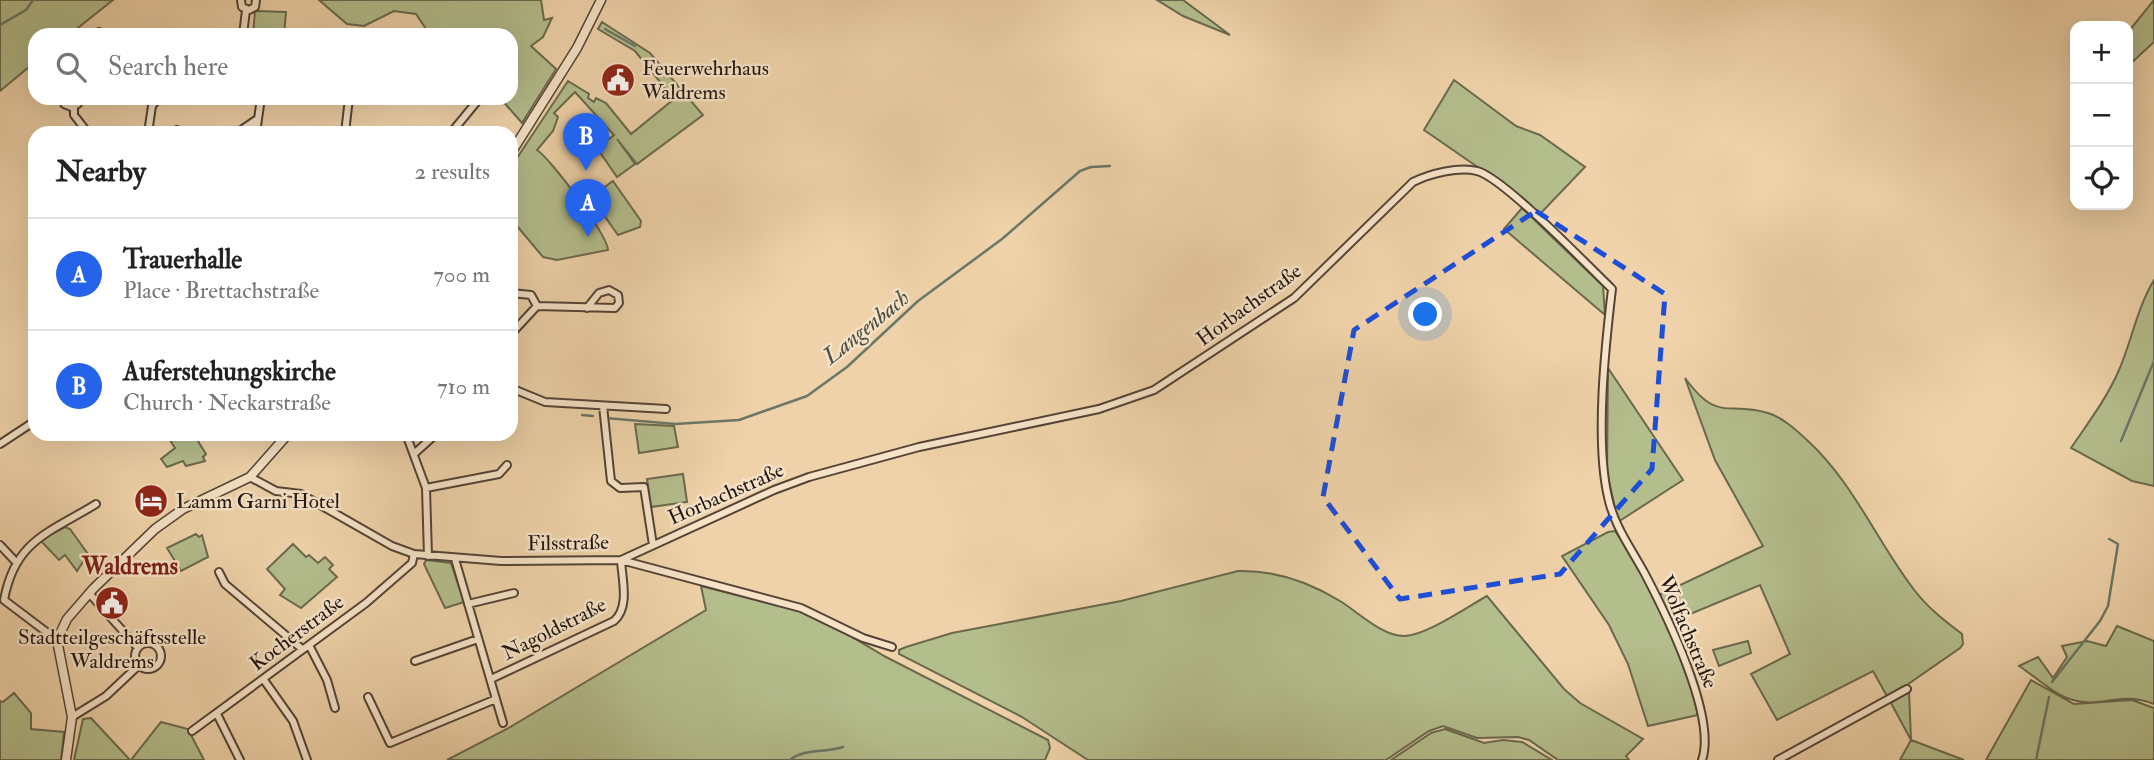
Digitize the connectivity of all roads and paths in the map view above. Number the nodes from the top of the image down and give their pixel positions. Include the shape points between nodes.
1 (241, 0) edge
2 (256, 0) edge
3 (601, 0) edge
4 (246, 10) junction
5 (244, 28) edge
6 (71, 105) edge
7 (155, 105) edge
8 (259, 105) edge
9 (348, 105) edge
10 (474, 105) edge
11 (74, 107) joint
12 (256, 120) junction
13 (82, 126) edge
14 (150, 126) edge
15 (247, 126) edge
16 (256, 126) edge
17 (346, 126) edge
18 (457, 126) edge
19 (518, 142) edge
20 (518, 294) edge
21 (537, 306) junction
22 (586, 308) junction
23 (518, 326) edge
24 (518, 391) edge
25 (603, 406) junction
26 (666, 409) dead end
27 (28, 426) edge
28 (282, 441) edge
29 (409, 441) edge
30 (428, 441) edge
31 (0, 444) edge
32 (415, 453) junction
33 (507, 465) dead end
34 (250, 477) junction
35 (426, 488) junction
36 (96, 505) dead end
37 (1616, 525) joint
38 (0, 545) edge
39 (653, 545) junction
40 (414, 554) junction
41 (428, 556) junction
42 (455, 559) junction
43 (621, 560) junction
44 (15, 561) junction
45 (219, 572) dead end
46 (89, 593) junction
47 (514, 593) dead end
48 (2, 600) edge
49 (468, 604) junction
50 (478, 639) junction
51 (57, 640) junction
52 (309, 645) junction
53 (892, 647) dead end
54 (138, 648) junction
55 (302, 649) junction
56 (415, 661) dead end
57 (139, 665) junction
58 (491, 679) junction
59 (264, 680) junction
60 (1908, 689) dead end
61 (368, 697) dead end
62 (496, 699) junction
63 (335, 708) dead end
64 (217, 714) junction
65 (72, 717) junction
66 (503, 723) dead end
67 (192, 730) dead end
68 (66, 760) edge
69 (240, 760) edge
70 (307, 760) edge
71 (1702, 760) edge
72 (1778, 760) edge

1 - 4 street
2 - 4 street via 254,8
3 - 19 street via 578,48
4 - 5 street
6 - 11 street
7 - 14 street
8 - 12 street
9 - 17 street
10 - 18 street
11 - 13 street via 74,116
12 - 15 street
12 - 16 street
20 - 21 street via 531,295
21 - 22 street
21 - 23 street
22 - 22 street via 615,308 618,295 609,290 599,293
24 - 25 street via 545,402
25 - 26 street
25 - 39 street via 611,481 620,488 643,487
27 - 31 street
28 - 34 street
29 - 32 street
30 - 32 street
32 - 35 street
33 - 35 street via 499,474
34 - 40 street, Filsstraße via 276,491 302,494 391,546
34 - 46 street via 171,517
35 - 41 street
36 - 44 street via 40,537
37 - 39 street, Horbachstraße via 1604,467 1604,372 1612,289 1506,190 1475,170 1413,182 1294,298 1147,393 1099,409 919,447 809,477
37 - 71 street, Wolfachstraße via 1650,585 1687,669 1706,738
38 - 44 street
39 - 43 street, Horbachstraße
40 - 41 street, Filsstraße
40 - 52 street, Kocherstraße via 412,563 366,603
41 - 42 street, Filsstraße
42 - 43 street, Filsstraße
42 - 49 street
43 - 53 street, Filsstraße via 802,608
43 - 58 street, Nagoldstraße via 621,615
44 - 48 street
45 - 55 street via 225,584
46 - 51 street via 67,619
46 - 54 street
47 - 49 street
48 - 51 street
49 - 50 street
50 - 56 street
50 - 58 street
51 - 65 street
52 - 55 street, Kocherstraße
52 - 63 street
54 - 57 street via 135,657
54 - 57 street via 152,644 161,656 151,668
55 - 59 street, Kocherstraße
57 - 65 street via 106,696
58 - 62 street
59 - 64 street, Kocherstraße
59 - 70 street via 293,722
60 - 72 street
61 - 62 street via 390,743
62 - 66 street
64 - 67 street, Kocherstraße
64 - 69 street
65 - 68 street

